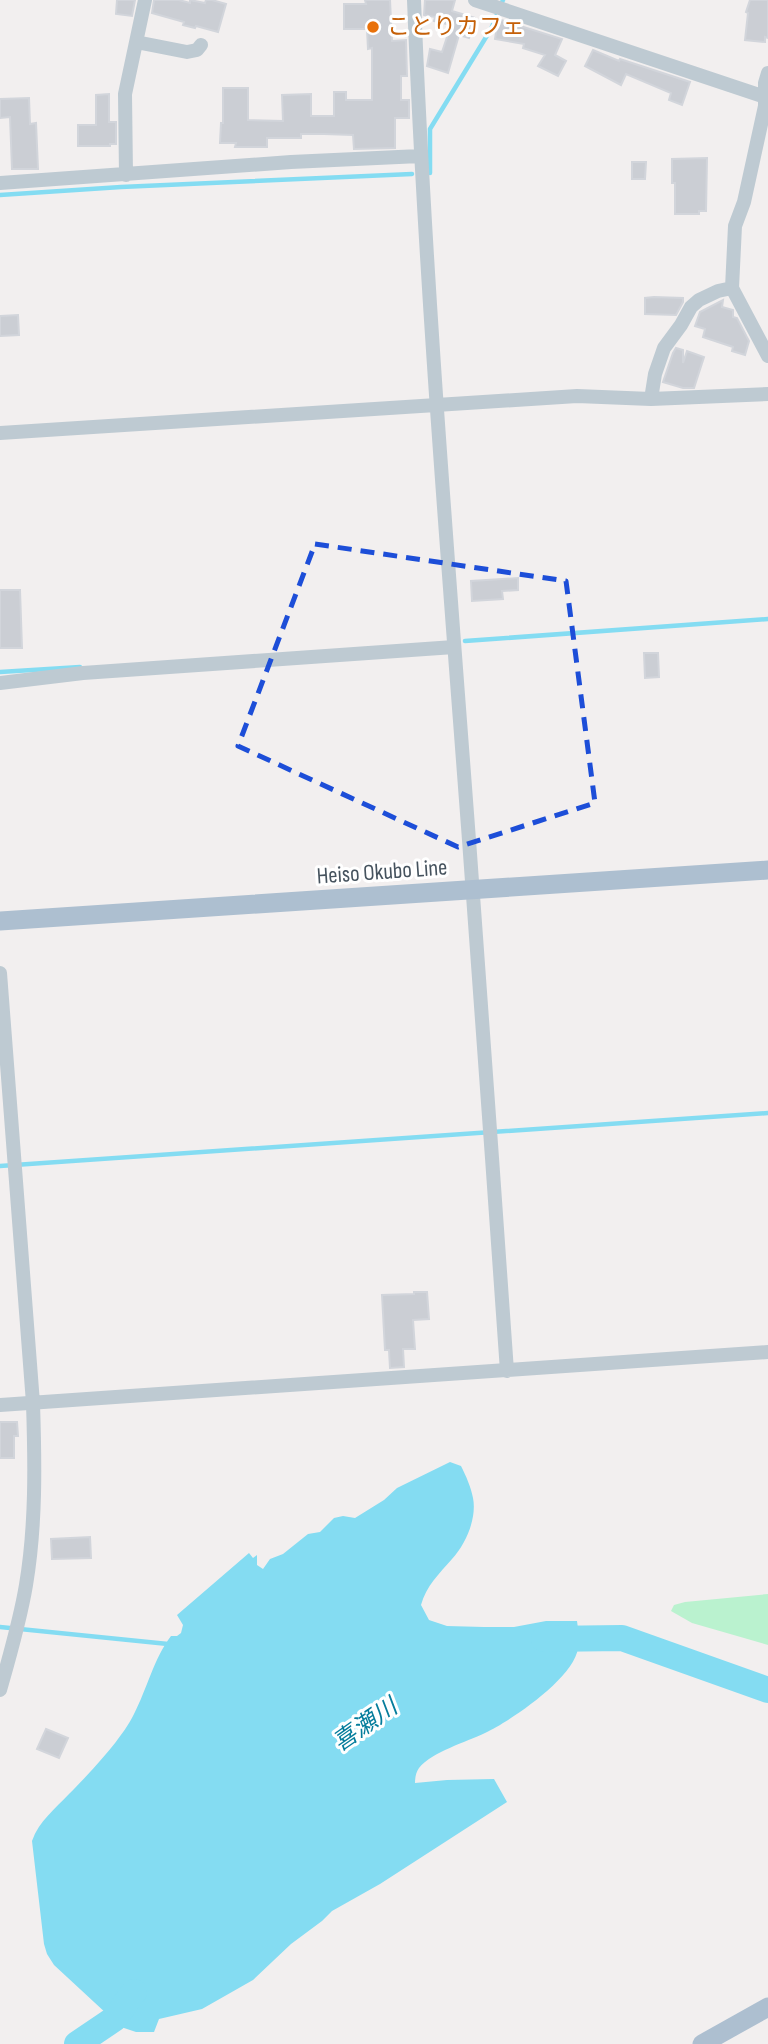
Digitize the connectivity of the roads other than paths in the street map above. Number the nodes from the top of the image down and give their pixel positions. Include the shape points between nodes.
1 (145, 0) edge
2 (414, 0) edge
3 (475, 0) edge
4 (136, 42) junction
5 (201, 45) dead end
6 (768, 74) edge
7 (766, 98) edge
8 (420, 156) junction
9 (126, 175) junction
10 (0, 183) edge
11 (732, 288) junction
12 (768, 356) edge
13 (768, 394) edge
14 (651, 399) junction
15 (436, 404) junction
16 (0, 433) edge
17 (454, 647) junction
18 (0, 683) edge
19 (768, 870) edge
20 (473, 891) junction
21 (0, 921) edge
22 (0, 973) edge
23 (768, 1352) edge
24 (507, 1371) junction
25 (33, 1403) junction
26 (0, 1405) edge
27 (8, 1636) edge
28 (0, 1690) edge
29 (768, 2007) edge
30 (702, 2044) edge

1 - 4 street
2 - 8 street
3 - 7 street
4 - 5 street via 187,52
4 - 9 street via 125,94
6 - 7 street
7 - 11 street via 735,226
8 - 9 street
8 - 15 street
9 - 10 street
11 - 12 street
11 - 14 street via 691,307 664,348
13 - 14 street
14 - 15 street via 577,396
15 - 16 street
15 - 17 street
17 - 18 street
17 - 20 street
19 - 20 main road, Heiso Okubo Line
20 - 21 main road, Heiso Okubo Line
20 - 24 street
22 - 25 street
23 - 24 street
24 - 25 street
25 - 26 street
25 - 27 street via 33,1529 26,1585
27 - 28 street
29 - 30 main road

